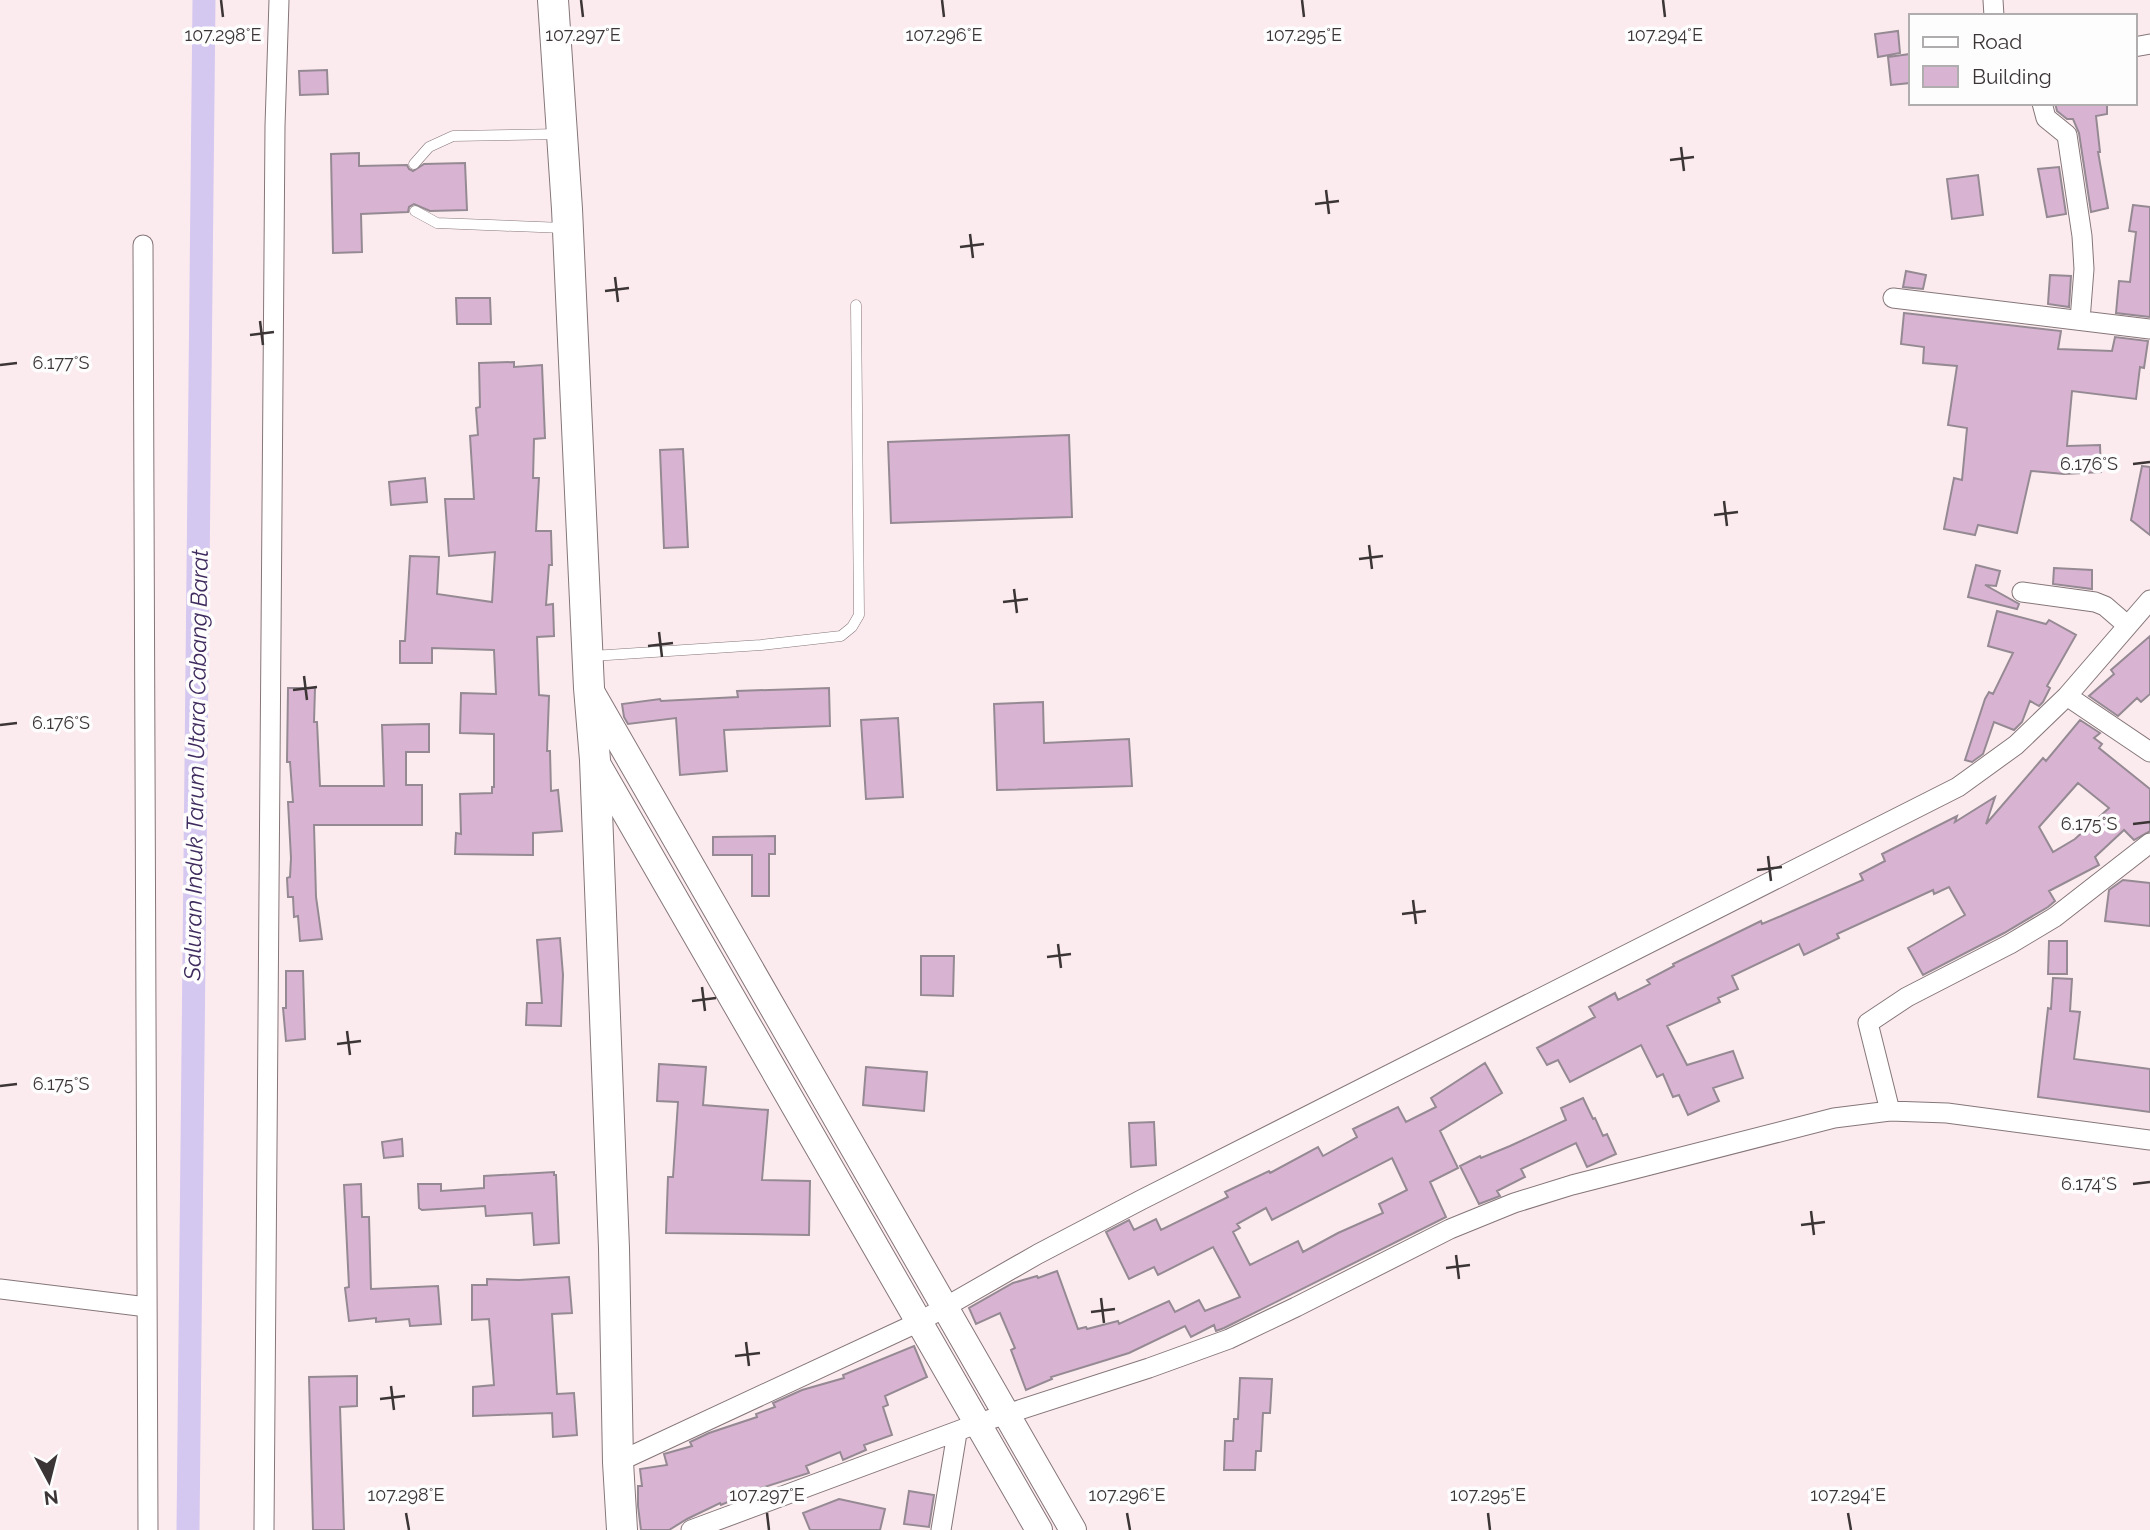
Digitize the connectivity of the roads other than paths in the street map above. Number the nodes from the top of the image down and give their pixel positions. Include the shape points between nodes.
1 (279, 0) edge
2 (553, 0) edge
3 (2043, 105) edge
4 (562, 134) junction
5 (414, 164) dead end
6 (415, 211) dead end
7 (568, 228) junction
8 (143, 246) dead end
9 (1892, 298) dead end
10 (856, 305) dead end
11 (2080, 320) junction
12 (2150, 329) edge
13 (2022, 592) dead end
14 (2150, 600) edge
15 (2127, 625) junction
16 (588, 656) junction
17 (589, 688) junction
18 (2067, 696) junction
19 (2150, 752) edge
20 (595, 760) junction
21 (2150, 843) edge
22 (1890, 1111) junction
23 (2150, 1140) edge
24 (0, 1289) edge
25 (147, 1307) junction
26 (946, 1307) junction
27 (919, 1322) junction
28 (1007, 1413) junction
29 (968, 1428) junction
30 (618, 1462) junction
31 (148, 1530) edge
32 (264, 1530) edge
33 (622, 1530) edge
34 (691, 1530) edge
35 (941, 1530) edge
36 (1040, 1530) edge
37 (1073, 1530) edge

1 - 32 street
2 - 4 main road
3 - 11 street via 2046,118 2067,135 2082,236
4 - 5 lane via 453,136 429,146
4 - 7 main road
6 - 7 lane via 437,223
7 - 16 main road
8 - 25 street
9 - 11 street
10 - 16 lane via 859,615 852,627 841,636 774,644
11 - 12 street
13 - 15 street via 2095,602
14 - 15 street
15 - 18 street
16 - 17 main road
17 - 20 main road
17 - 26 street
18 - 19 street
18 - 26 street via 2016,745 1958,787 1153,1193
20 - 27 street
20 - 30 main road
21 - 22 street via 2055,917 1868,1023
22 - 23 street via 1947,1113
22 - 28 street via 1833,1118 1514,1203 1450,1229 1229,1339
24 - 25 street
25 - 31 street
26 - 27 street
26 - 28 street
27 - 29 street
27 - 30 street
28 - 29 street
28 - 37 street
29 - 34 street
29 - 35 street
29 - 36 street
30 - 33 main road

